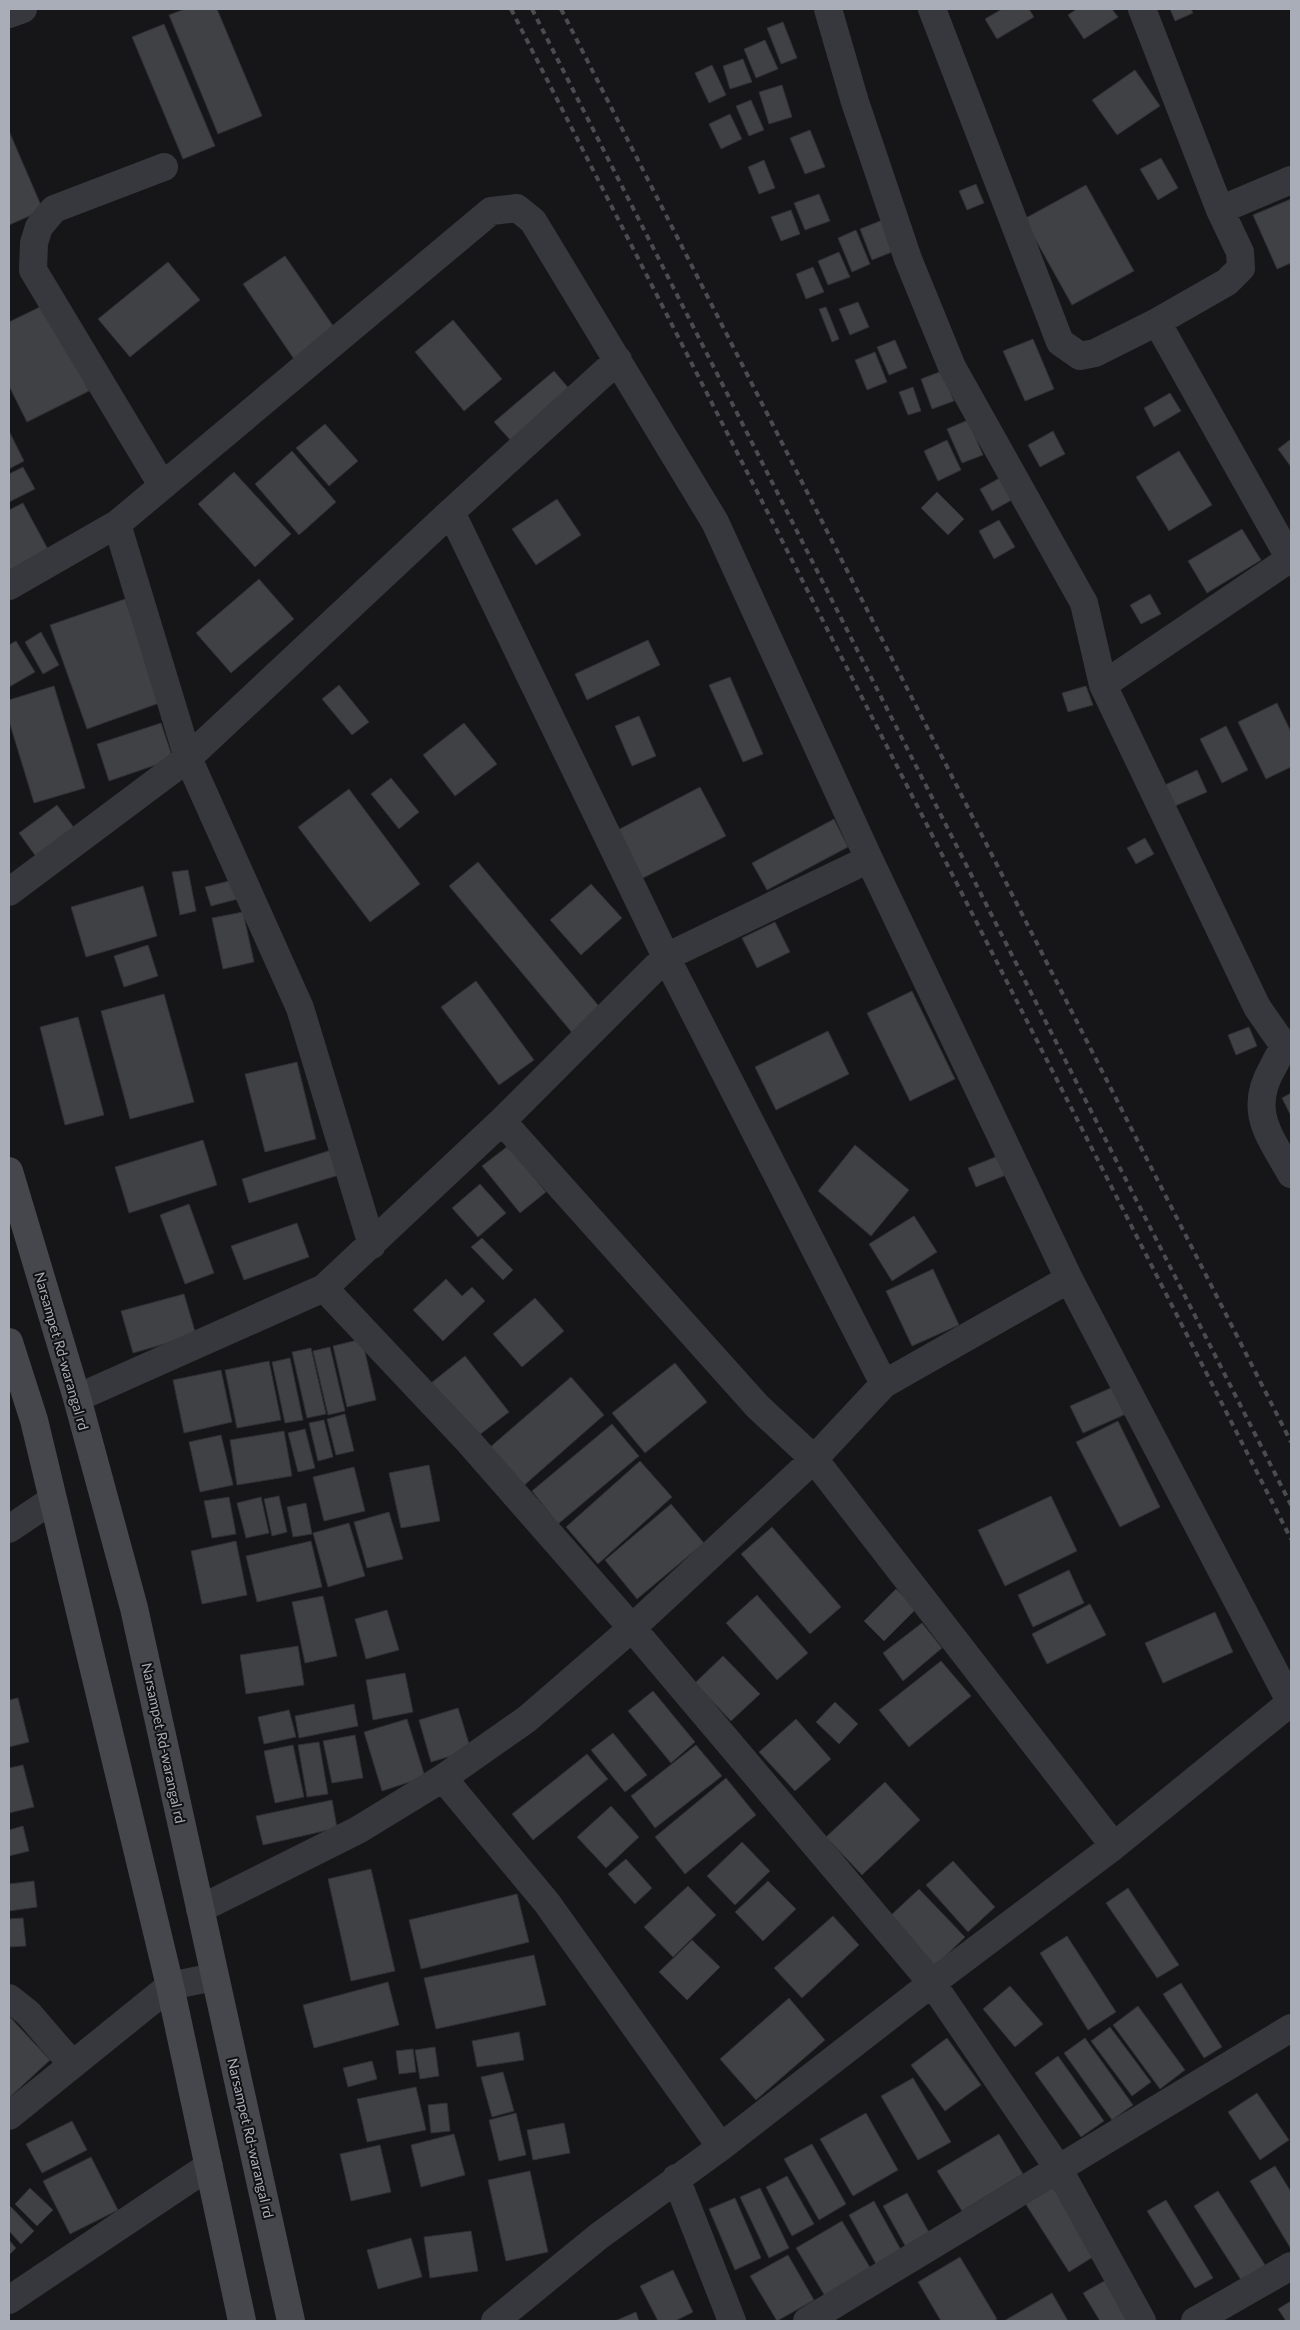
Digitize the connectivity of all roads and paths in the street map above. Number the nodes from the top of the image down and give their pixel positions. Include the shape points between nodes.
1 (22, 9) edge
2 (828, 9) edge
3 (932, 9) edge
4 (1142, 9) edge
5 (9, 14) edge
6 (164, 167) dead end
7 (1291, 180) edge
8 (1220, 210) junction
9 (1157, 322) junction
10 (618, 360) junction
11 (162, 485) junction
12 (450, 512) junction
13 (117, 524) junction
14 (1291, 558) edge
15 (9, 586) edge
16 (1103, 685) junction
17 (188, 758) junction
18 (870, 859) junction
19 (9, 892) edge
20 (666, 957) junction
21 (1288, 1045) edge
22 (502, 1121) junction
23 (9, 1171) edge
24 (1291, 1174) edge
25 (372, 1245) junction
26 (1069, 1279) junction
27 (324, 1288) junction
28 (9, 1342) edge
29 (884, 1384) junction
30 (77, 1398) junction
31 (814, 1459) junction
32 (52, 1500) junction
33 (9, 1529) edge
34 (632, 1628) junction
35 (1291, 1702) edge
36 (443, 1778) junction
37 (1114, 1846) junction
38 (200, 1909) junction
39 (214, 1977) junction
40 (932, 1983) junction
41 (170, 1986) junction
42 (9, 1998) edge
43 (1291, 2028) edge
44 (72, 2064) junction
45 (9, 2116) edge
46 (721, 2148) junction
47 (209, 2166) junction
48 (1058, 2168) junction
49 (676, 2178) junction
50 (1291, 2266) edge
51 (9, 2300) edge
52 (242, 2321) edge
53 (292, 2321) edge
54 (495, 2321) edge
55 (732, 2321) edge
56 (807, 2321) edge
57 (1142, 2321) edge
58 (1195, 2321) edge

1 - 5 street
2 - 16 street via 864,130 908,259 937,331 952,367 1084,603
3 - 9 street via 1060,342 1080,356 1095,353
4 - 8 street
6 - 11 street via 54,209 39,227 34,242 33,270
7 - 8 street
8 - 9 street via 1240,252 1241,268 1227,282
9 - 14 street
10 - 11 street via 533,221 517,208 490,211
10 - 12 street
10 - 18 street via 715,522
11 - 13 street
12 - 17 street
12 - 20 street
13 - 15 street
13 - 17 street
14 - 16 street
16 - 21 street via 1257,1007
17 - 19 street
17 - 25 street via 300,1008
18 - 20 street
18 - 26 street
20 - 22 street
20 - 29 street
21 - 24 street via 1265,1080 1261,1102 1263,1123
22 - 25 street
22 - 31 street via 757,1406
23 - 30 main road, Narsampet Rd-warangal rd
25 - 27 street
26 - 29 street
26 - 35 street
27 - 30 street
27 - 34 street via 469,1442
28 - 32 main road via 34,1420
29 - 31 street
30 - 38 main road, Narsampet Rd-warangal rd via 134,1608
31 - 34 street
31 - 37 street
32 - 33 street
32 - 41 main road
34 - 36 street via 527,1719
34 - 40 street
35 - 37 street
36 - 38 street via 358,1830
36 - 46 street via 547,1903
37 - 40 street
38 - 39 main road, Narsampet Rd-warangal rd
39 - 41 street
39 - 53 main road, Narsampet Rd-warangal rd
40 - 46 street
40 - 48 street
41 - 44 street
41 - 47 main road
42 - 44 street via 28,2013
43 - 48 street
44 - 45 street
46 - 49 street
47 - 51 street
47 - 52 main road
48 - 56 street
48 - 57 street
49 - 54 street
49 - 55 street
50 - 58 street

